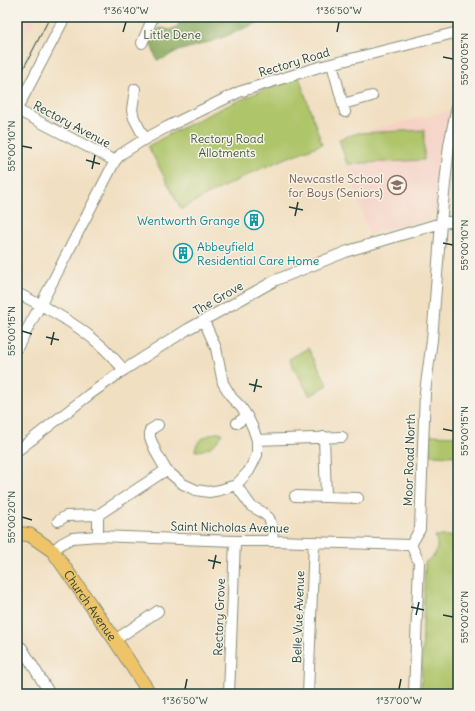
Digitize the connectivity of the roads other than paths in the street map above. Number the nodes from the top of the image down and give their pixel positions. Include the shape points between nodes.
1 (65, 17) edge
2 (153, 17) edge
3 (458, 32) edge
4 (142, 43) dead end
5 (332, 64) junction
6 (135, 89) dead end
7 (372, 96) dead end
8 (458, 101) edge
9 (17, 109) edge
10 (145, 139) junction
11 (115, 161) junction
12 (458, 221) edge
13 (441, 223) junction
14 (17, 292) edge
15 (41, 304) junction
16 (204, 321) junction
17 (17, 348) edge
18 (124, 370) junction
19 (247, 416) junction
20 (237, 424) dead end
21 (158, 425) dead end
22 (342, 437) dead end
23 (324, 438) junction
24 (257, 440) junction
25 (17, 451) edge
26 (166, 470) junction
27 (236, 485) junction
28 (295, 496) dead end
29 (326, 497) junction
30 (358, 498) dead end
31 (98, 515) junction
32 (58, 521) dead end
33 (17, 533) edge
34 (98, 536) junction
35 (234, 541) junction
36 (273, 541) junction
37 (314, 542) junction
38 (411, 545) junction
39 (53, 551) junction
40 (158, 611) dead end
41 (115, 640) junction
42 (17, 646) edge
43 (50, 694) edge
44 (150, 694) edge
45 (229, 694) edge
46 (308, 694) edge
47 (414, 694) edge

1 - 9 street
2 - 4 street
3 - 5 street, Rectory Road
5 - 7 street via 344,108
5 - 10 street, Rectory Road via 239,92
6 - 10 street via 132,110
8 - 13 street, Moor Road North via 449,145
9 - 11 street, Rectory Avenue
10 - 11 street, Rectory Road
11 - 15 street, Rectory Road
12 - 13 street, The Grove
13 - 16 street, The Grove via 348,251 281,278
13 - 38 street, Moor Road North via 432,340 425,392 420,529
14 - 15 street
15 - 17 street, Rectory Road
15 - 18 street via 68,320 98,343
16 - 18 street, The Grove
16 - 19 street via 216,348 223,383
18 - 25 street, The Grove
19 - 20 street
19 - 24 street
21 - 26 street via 150,430 150,438
22 - 23 street
23 - 24 street
23 - 29 street
24 - 27 street via 257,455 249,471
26 - 27 street via 183,484 196,490 209,492
26 - 31 street
27 - 36 street via 251,506 269,518
28 - 29 street
29 - 30 street
31 - 32 street via 66,516
31 - 34 street
33 - 39 main road, Church Avenue via 30,535
34 - 35 street, Saint Nicholas Avenue
34 - 39 street, Saint Nicholas Avenue via 72,538
35 - 36 street, Saint Nicholas Avenue
35 - 45 street, Rectory Grove
36 - 37 street, Saint Nicholas Avenue
37 - 38 street, Saint Nicholas Avenue
37 - 46 street, Belle Vue Avenue
38 - 47 street via 419,562
39 - 41 main road, Church Avenue
40 - 41 street
41 - 44 main road, Church Avenue
42 - 43 street via 22,648

